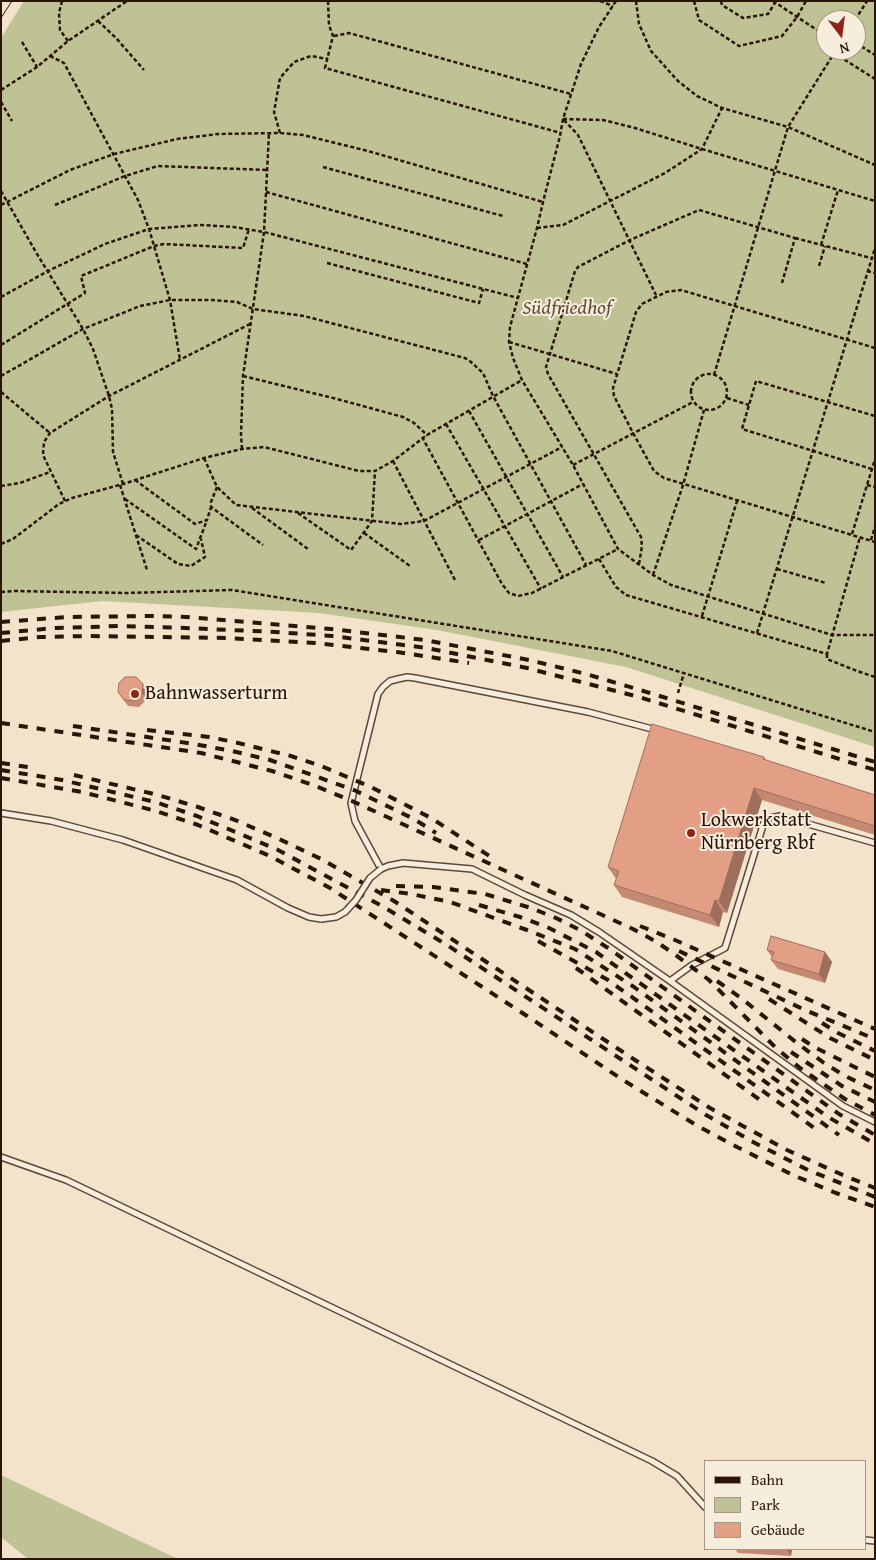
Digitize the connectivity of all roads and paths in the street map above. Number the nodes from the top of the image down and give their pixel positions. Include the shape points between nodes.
1 (62, 1) edge
2 (127, 1) edge
3 (328, 1) edge
4 (600, 1) edge
5 (616, 1) edge
6 (636, 1) edge
7 (694, 1) edge
8 (721, 1) edge
9 (806, 1) edge
10 (775, 2) edge
11 (613, 6) junction
12 (797, 17) junction
13 (98, 21) junction
14 (816, 29) edge
15 (333, 36) junction
16 (68, 41) junction
17 (22, 42) dead end
18 (50, 56) junction
19 (328, 59) junction
20 (830, 60) edge
21 (845, 60) edge
22 (38, 67) junction
23 (144, 70) dead end
24 (875, 79) edge
25 (1, 90) edge
26 (571, 94) junction
27 (1, 102) edge
28 (722, 108) junction
29 (563, 119) junction
30 (12, 121) dead end
31 (788, 127) junction
32 (280, 132) junction
33 (269, 133) junction
34 (561, 133) junction
35 (702, 149) junction
36 (114, 154) junction
37 (875, 165) edge
38 (323, 167) dead end
39 (267, 170) junction
40 (776, 172) junction
41 (125, 176) junction
42 (838, 190) junction
43 (1, 191) edge
44 (266, 192) junction
45 (609, 201) junction
46 (875, 201) edge
47 (8, 202) junction
48 (543, 202) junction
49 (1, 205) edge
50 (55, 205) dead end
51 (504, 216) dead end
52 (759, 227) junction
53 (537, 228) junction
54 (149, 229) junction
55 (249, 230) junction
56 (264, 232) junction
57 (795, 238) junction
58 (630, 240) junction
59 (821, 245) junction
60 (154, 246) junction
61 (825, 246) junction
62 (875, 248) edge
63 (872, 258) junction
64 (328, 263) dead end
65 (528, 264) junction
66 (818, 266) dead end
67 (48, 271) junction
68 (867, 271) junction
69 (875, 273) edge
70 (782, 283) dead end
71 (483, 289) junction
72 (657, 296) junction
73 (1, 297) edge
74 (518, 298) junction
75 (170, 300) junction
76 (67, 303) junction
77 (734, 306) junction
78 (253, 309) junction
79 (250, 324) junction
80 (83, 329) junction
81 (846, 340) junction
82 (509, 342) junction
83 (1, 345) edge
84 (875, 348) edge
85 (550, 354) junction
86 (180, 360) junction
87 (618, 374) junction
88 (714, 375) junction
89 (1, 376) edge
90 (243, 376) junction
91 (522, 380) junction
92 (1, 392) edge
93 (110, 396) junction
94 (493, 396) junction
95 (726, 398) junction
96 (693, 402) junction
97 (827, 402) junction
98 (749, 405) junction
99 (469, 410) junction
100 (704, 410) junction
101 (875, 416) edge
102 (446, 424) junction
103 (50, 433) junction
104 (633, 433) junction
105 (427, 435) junction
106 (422, 438) junction
107 (562, 447) junction
108 (242, 450) junction
109 (812, 451) junction
110 (593, 454) junction
111 (204, 458) junction
112 (875, 459) edge
113 (393, 461) junction
114 (530, 464) junction
115 (572, 465) junction
116 (872, 469) junction
117 (375, 471) junction
118 (50, 472) junction
119 (506, 476) junction
120 (135, 480) junction
121 (122, 484) junction
122 (583, 484) junction
123 (683, 485) junction
124 (867, 485) junction
125 (1, 486) edge
126 (217, 487) junction
127 (875, 487) edge
128 (483, 488) junction
129 (125, 498) junction
130 (65, 501) junction
131 (737, 501) junction
132 (457, 502) junction
133 (551, 502) junction
134 (211, 507) junction
135 (251, 507) junction
136 (297, 512) junction
137 (528, 514) junction
138 (792, 517) junction
139 (208, 520) junction
140 (372, 521) junction
141 (424, 521) junction
142 (505, 526) junction
143 (875, 527) edge
144 (364, 533) junction
145 (136, 535) junction
146 (852, 535) junction
147 (201, 537) junction
148 (860, 537) junction
149 (478, 540) junction
150 (873, 541) edge
151 (1, 544) edge
152 (263, 545) dead end
153 (308, 549) dead end
154 (618, 549) junction
155 (599, 559) junction
156 (639, 564) junction
157 (586, 565) junction
158 (410, 566) dead end
159 (777, 569) junction
160 (147, 570) dead end
161 (652, 574) junction
162 (563, 577) junction
163 (455, 580) dead end
164 (826, 583) dead end
165 (541, 589) junction
166 (1, 592) edge
167 (708, 598) junction
168 (763, 614) junction
169 (702, 617) junction
170 (757, 633) junction
171 (832, 635) junction
172 (875, 635) edge
173 (827, 654) junction
174 (684, 673) junction
175 (875, 677) edge
176 (678, 692) dead end
177 (662, 732) edge
178 (875, 732) edge
179 (1, 813) edge
180 (875, 843) edge
181 (381, 869) junction
182 (670, 981) junction
183 (875, 1122) edge
184 (1, 1157) edge
185 (704, 1507) edge

1 - 16 path via 60,30
2 - 13 path
3 - 15 path
4 - 11 path
5 - 11 path
6 - 28 path via 640,24 651,51 678,81 697,96
7 - 12 path via 699,20 739,46 782,36
8 - 10 path via 722,5 743,18 768,14
9 - 12 path
10 - 12 path
11 - 26 path via 588,49
12 - 14 path
13 - 16 path
13 - 23 path
15 - 19 path
15 - 26 path via 349,33
16 - 18 path
17 - 22 path
18 - 22 path
18 - 36 path via 64,63
19 - 32 path via 311,56 294,62 280,78 274,112
19 - 34 path via 325,68
20 - 31 path
21 - 24 path
22 - 25 path
26 - 29 path
27 - 30 path
28 - 31 path
28 - 35 path
29 - 34 path
29 - 35 path via 603,120
29 - 45 path via 578,134
31 - 37 path
31 - 40 path
32 - 33 path
32 - 48 path via 368,151
33 - 36 path via 177,139
33 - 39 path
34 - 48 path
35 - 40 path
35 - 45 path
36 - 41 path
36 - 47 path via 70,170
38 - 51 path
39 - 41 path via 158,166
39 - 44 path
40 - 42 path
40 - 52 path
41 - 50 path
41 - 54 path
42 - 46 path
42 - 59 path
43 - 47 path
44 - 56 path
44 - 65 path
45 - 53 path via 563,225
45 - 58 path
47 - 49 path
47 - 67 path
48 - 53 path
52 - 57 path
52 - 58 path via 699,210
52 - 77 path
53 - 65 path
54 - 55 path via 201,225
54 - 60 path
54 - 67 path via 105,244
55 - 56 path
55 - 60 path via 243,248
56 - 71 path
56 - 78 path
57 - 59 path
57 - 70 path
58 - 72 path
58 - 85 path via 575,271
59 - 61 path
60 - 75 path
60 - 76 path via 81,276 85,293
61 - 63 path
61 - 66 path
62 - 63 path
63 - 68 path
64 - 71 path via 478,303
65 - 74 path
67 - 73 path
67 - 76 path
68 - 69 path
68 - 81 path
71 - 74 path
72 - 77 path via 681,290
72 - 87 path via 642,304 636,312
74 - 82 path
75 - 78 path via 237,302
75 - 80 path via 140,306
75 - 86 path
76 - 80 path
76 - 83 path
77 - 81 path
77 - 88 path
78 - 79 path
78 - 94 path via 304,316 465,358 483,373
79 - 86 path
79 - 90 path
80 - 89 path
80 - 93 path
81 - 84 path
81 - 97 path
82 - 85 path
82 - 91 path
85 - 87 path
85 - 110 path via 546,367 548,374
86 - 93 path
87 - 104 path via 614,396
88 - 95 path via 725,384
88 - 96 path via 707,374 694,380 690,394
90 - 105 path via 403,417
90 - 108 path
91 - 94 path
91 - 107 path
92 - 103 path
93 - 103 path
93 - 121 path via 113,452
94 - 99 path
94 - 114 path
95 - 98 path
95 - 100 path via 718,408
96 - 100 path
96 - 104 path
97 - 98 path via 756,381
97 - 101 path
97 - 109 path
98 - 109 path via 742,429
99 - 102 path
99 - 119 path
100 - 123 path
102 - 105 path
102 - 128 path
103 - 118 path via 44,442 43,455
104 - 110 path
104 - 123 path via 654,471
105 - 106 path
106 - 113 path
106 - 132 path
107 - 114 path
107 - 115 path
108 - 111 path
108 - 117 path via 264,447 359,471
109 - 116 path
109 - 138 path
110 - 115 path
110 - 156 path via 640,537
111 - 120 path
111 - 126 path
112 - 116 path
113 - 117 path
113 - 141 path
114 - 119 path
114 - 133 path
115 - 122 path
116 - 124 path
117 - 140 path
118 - 125 path
118 - 130 path
119 - 128 path
119 - 137 path
120 - 121 path
120 - 139 path via 195,524
121 - 129 path
121 - 130 path
122 - 133 path
122 - 154 path
123 - 131 path
123 - 161 path
124 - 127 path
124 - 146 path
126 - 134 path
126 - 135 path via 236,505
128 - 132 path
128 - 142 path
129 - 145 path
129 - 147 path via 196,550
130 - 151 path via 13,539
131 - 138 path
131 - 167 path
132 - 141 path
132 - 149 path
133 - 137 path
133 - 157 path
134 - 139 path
134 - 152 path
135 - 136 path
135 - 153 path
136 - 140 path
136 - 144 path via 351,550
137 - 142 path
137 - 162 path
138 - 146 path
138 - 159 path
139 - 147 path
140 - 141 path via 401,524
140 - 144 path
141 - 163 path
142 - 149 path
142 - 165 path
143 - 150 path
144 - 158 path
145 - 147 path via 178,564 191,566 205,557
145 - 160 path
146 - 148 path
148 - 150 path
148 - 171 path
149 - 165 path via 509,593 518,596
154 - 155 path
154 - 156 path
155 - 157 path
155 - 169 path via 616,587 626,595
156 - 161 path
157 - 162 path
159 - 164 path
159 - 168 path
161 - 167 path via 671,585
162 - 165 path
166 - 174 path via 232,590 612,651
167 - 168 path
167 - 169 path
168 - 170 path
168 - 171 path
169 - 170 path
170 - 173 path
171 - 172 path
171 - 173 path
173 - 175 path via 826,659
174 - 176 path
174 - 178 path
177 - 181 lane via 588,712 415,678 390,682 378,694 351,804 355,821
179 - 181 lane, bridge via 51,821 123,840 237,880 288,908 321,919 345,912 370,878
180 - 182 lane via 780,816 765,819 725,948
181 - 182 lane via 403,863 472,869 571,915
182 - 183 lane via 843,1106
184 - 185 lane via 66,1180 652,1461 677,1476

